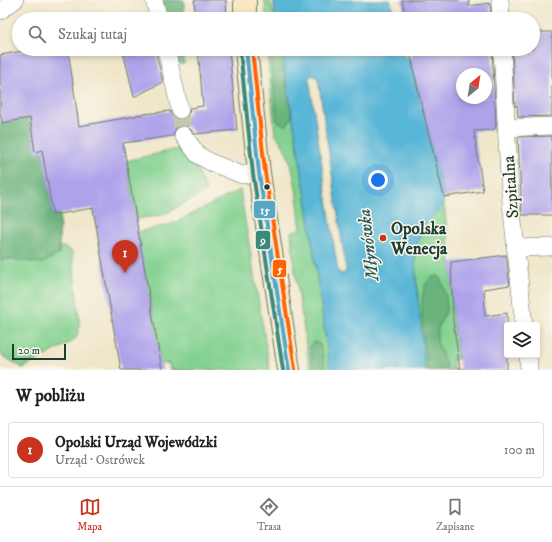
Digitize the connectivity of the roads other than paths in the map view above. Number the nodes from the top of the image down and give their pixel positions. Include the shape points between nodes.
1 (15, 0) edge
2 (154, 0) edge
3 (245, 0) edge
4 (500, 0) edge
5 (0, 11) edge
6 (157, 12) edge
7 (245, 12) edge
8 (501, 12) edge
9 (168, 56) edge
10 (247, 56) edge
11 (502, 56) edge
12 (180, 110) tunnel mouth
13 (552, 126) edge
14 (506, 128) junction
15 (183, 135) tunnel mouth
16 (259, 173) junction
17 (552, 247) edge
18 (515, 248) junction
19 (524, 322) edge
20 (528, 358) edge
21 (289, 370) edge
22 (529, 370) edge

1 - 5 street
2 - 6 street
3 - 7 street
4 - 8 street
9 - 12 street
10 - 16 street
11 - 14 street, Szpitalna
13 - 14 street
14 - 18 street, Szpitalna
15 - 16 street via 198,155 210,162 242,175
16 - 21 street
17 - 18 street
18 - 19 street, Szpitalna
20 - 22 street

